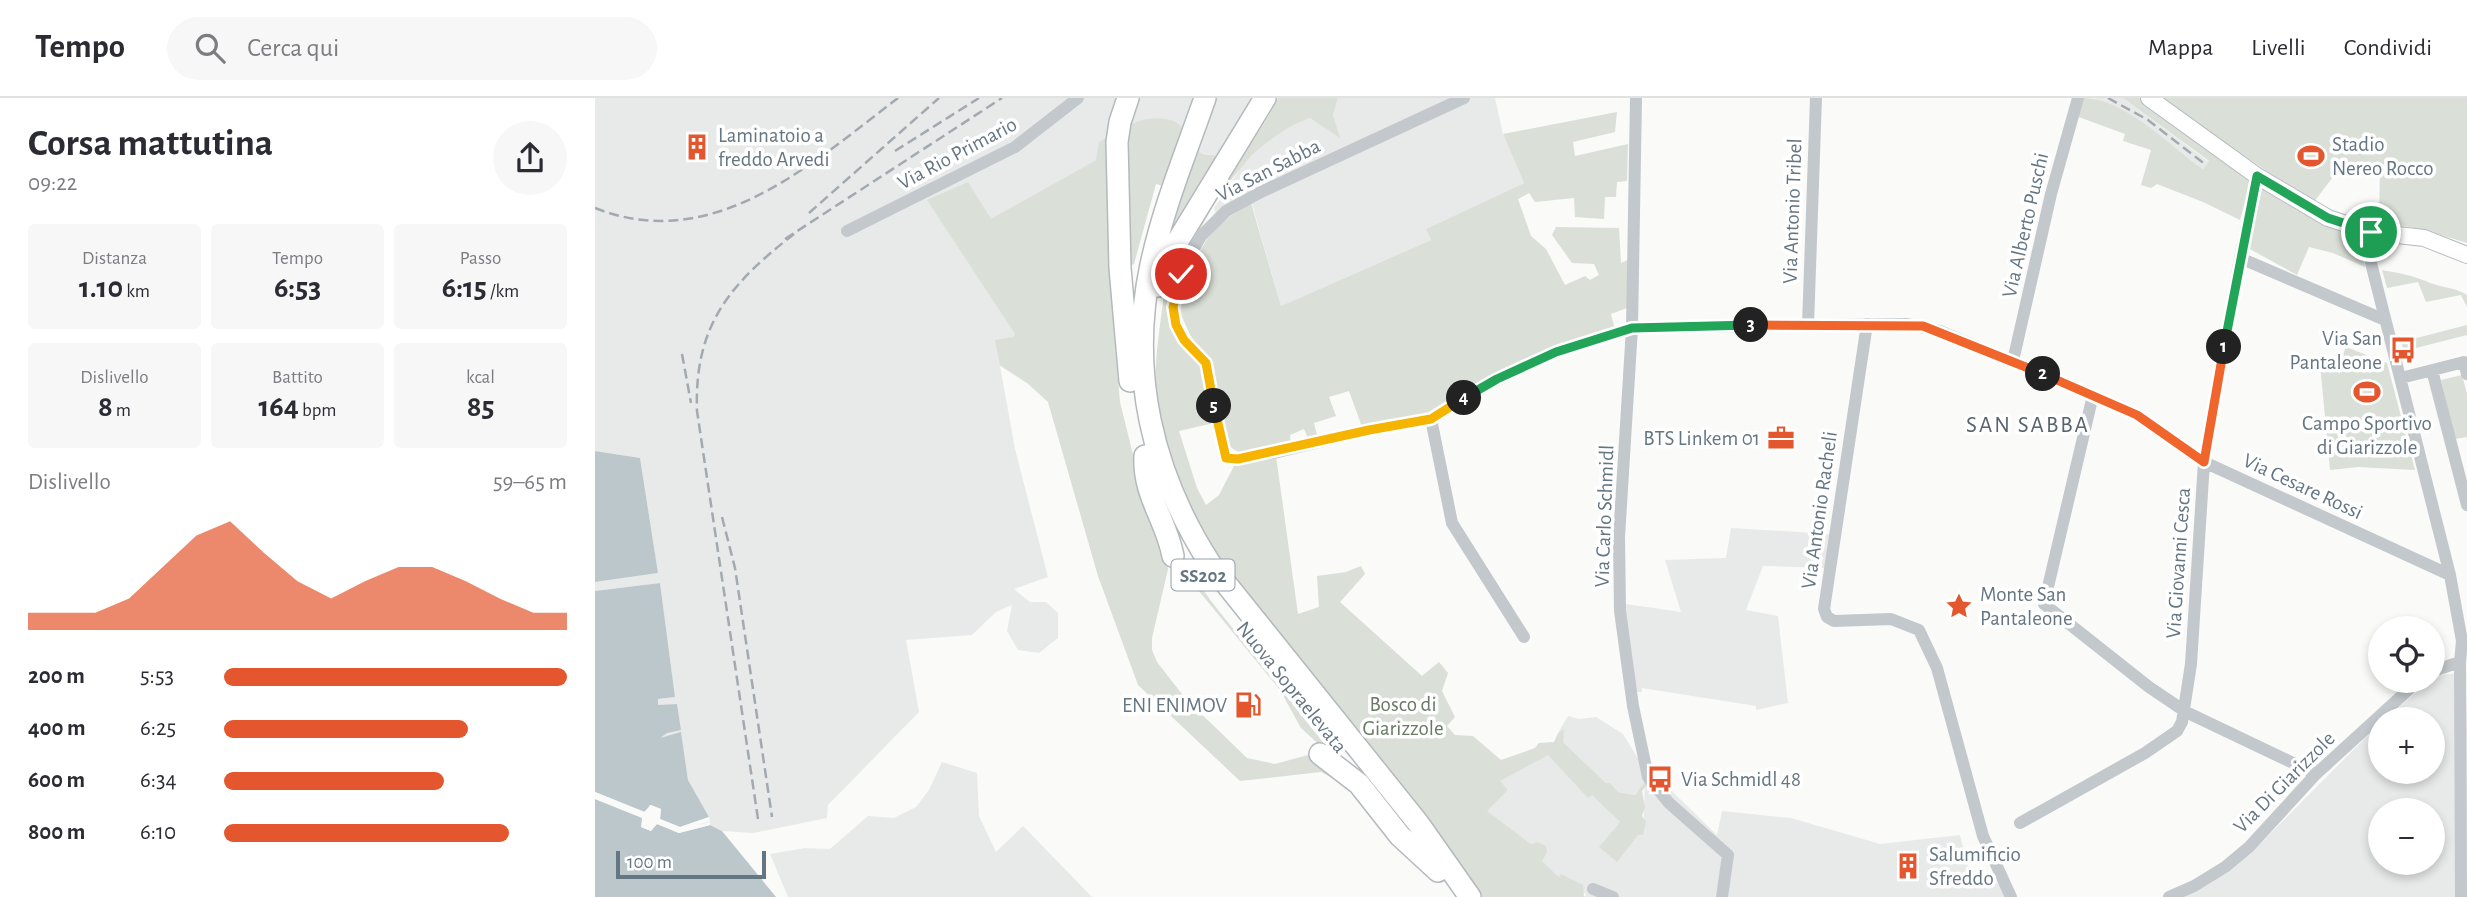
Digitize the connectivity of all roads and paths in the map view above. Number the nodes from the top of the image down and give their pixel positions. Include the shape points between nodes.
1 (1078, 98) edge
2 (1128, 98) edge
3 (1192, 98) edge
4 (1205, 98) edge
5 (1265, 98) edge
6 (1464, 98) edge
7 (1636, 98) edge
8 (1816, 98) edge
9 (2078, 98) edge
10 (2149, 98) edge
11 (2257, 176) junction
12 (1168, 188) junction
13 (847, 230) dead end
14 (2371, 232) junction
15 (2467, 255) edge
16 (2240, 258) junction
17 (2385, 320) junction
18 (1867, 324) junction
19 (1808, 325) junction
20 (1632, 328) junction
21 (2013, 361) junction
22 (2432, 370) junction
23 (2467, 374) edge
24 (2401, 378) junction
25 (1130, 381) junction
26 (2093, 395) junction
27 (1431, 419) junction
28 (1149, 420) junction
29 (1145, 456) junction
30 (1226, 458) joint
31 (2461, 460) edge
32 (2204, 462) junction
33 (2467, 505) edge
34 (1173, 556) dead end
35 (2450, 575) junction
36 (1524, 637) dead end
37 (2464, 640) edge
38 (2460, 662) junction
39 (2445, 667) edge
40 (2405, 693) edge
41 (2186, 712) junction
42 (1320, 754) dead end
43 (2316, 774) junction
44 (2020, 823) dead end
45 (1438, 872) junction
46 (1593, 890) dead end
47 (1455, 897) edge
48 (1470, 897) edge
49 (1613, 897) edge
50 (1722, 897) edge
51 (2011, 897) edge
52 (2169, 897) edge
53 (2461, 897) edge

1 - 13 street, Via Rio Primario via 1015,147
2 - 25 highway via 1117,142 1120,268
3 - 12 highway, Nuova Sopraelevata / SS202
4 - 12 highway, Nuova Sopraelevata / SS202
5 - 28 highway via 1163,270 1150,338
6 - 30 street, Via San Sabba via 1261,192 1226,211 1201,236 1181,274 1173,307 1179,333 1206,363
7 - 20 street, Via Carlo Schmidl
8 - 19 street, Via Antonio Tribel
9 - 21 street, Via Alberto Puschi
10 - 11 street
11 - 14 street via 2328,218
11 - 16 street, Via Giovanni Cesca
12 - 25 highway, Nuova Sopraelevata / SS202 via 1139,261 1132,298
12 - 28 highway, Nuova Sopraelevata / SS202 via 1145,303 1143,379
14 - 15 street via 2424,238
14 - 17 street via 2369,255
16 - 17 street
16 - 32 street, Via Giovanni Cesca
17 - 24 street
18 - 19 street, Via Cesare Rossi
18 - 21 street, Via Cesare Rossi via 1923,326
18 - 51 street, Via Antonio Racheli via 1824,609 1833,621 1891,619 1919,630 1937,668 1983,836
19 - 20 street, Via Cesare Rossi
20 - 27 street, Via Cesare Rossi via 1556,352 1486,384
20 - 50 street, Via Carlo Schmidl via 1619,537 1620,611 1633,706 1652,786 1728,855
21 - 26 street, Via Cesare Rossi
22 - 23 street via 2464,362
22 - 24 street
22 - 31 street
24 - 35 street
25 - 29 highway, Nuova Sopraelevata / SS202
26 - 32 street, Via Cesare Rossi via 2137,415
26 - 41 street via 2044,604
27 - 30 street, Via Cesare Rossi via 1278,452
27 - 36 street via 1452,523
28 - 48 highway, Nuova Sopraelevata / SS202 via 1171,492 1211,565 1418,823
29 - 34 highway via 1144,477
29 - 45 highway, Nuova Sopraelevata / SS202 via 1172,524 1201,572
31 - 33 street
32 - 35 street, Via Cesare Rossi
32 - 41 street, Via Giovanni Cesca
35 - 37 street
37 - 38 street
38 - 39 street
38 - 53 street
40 - 43 street, Via Di Giarizzole
41 - 43 street
41 - 44 street via 2177,731 2162,742
42 - 45 highway via 1359,784
43 - 52 street, Via Di Giarizzole via 2233,860
45 - 47 highway, Nuova Sopraelevata / SS202
46 - 49 street

